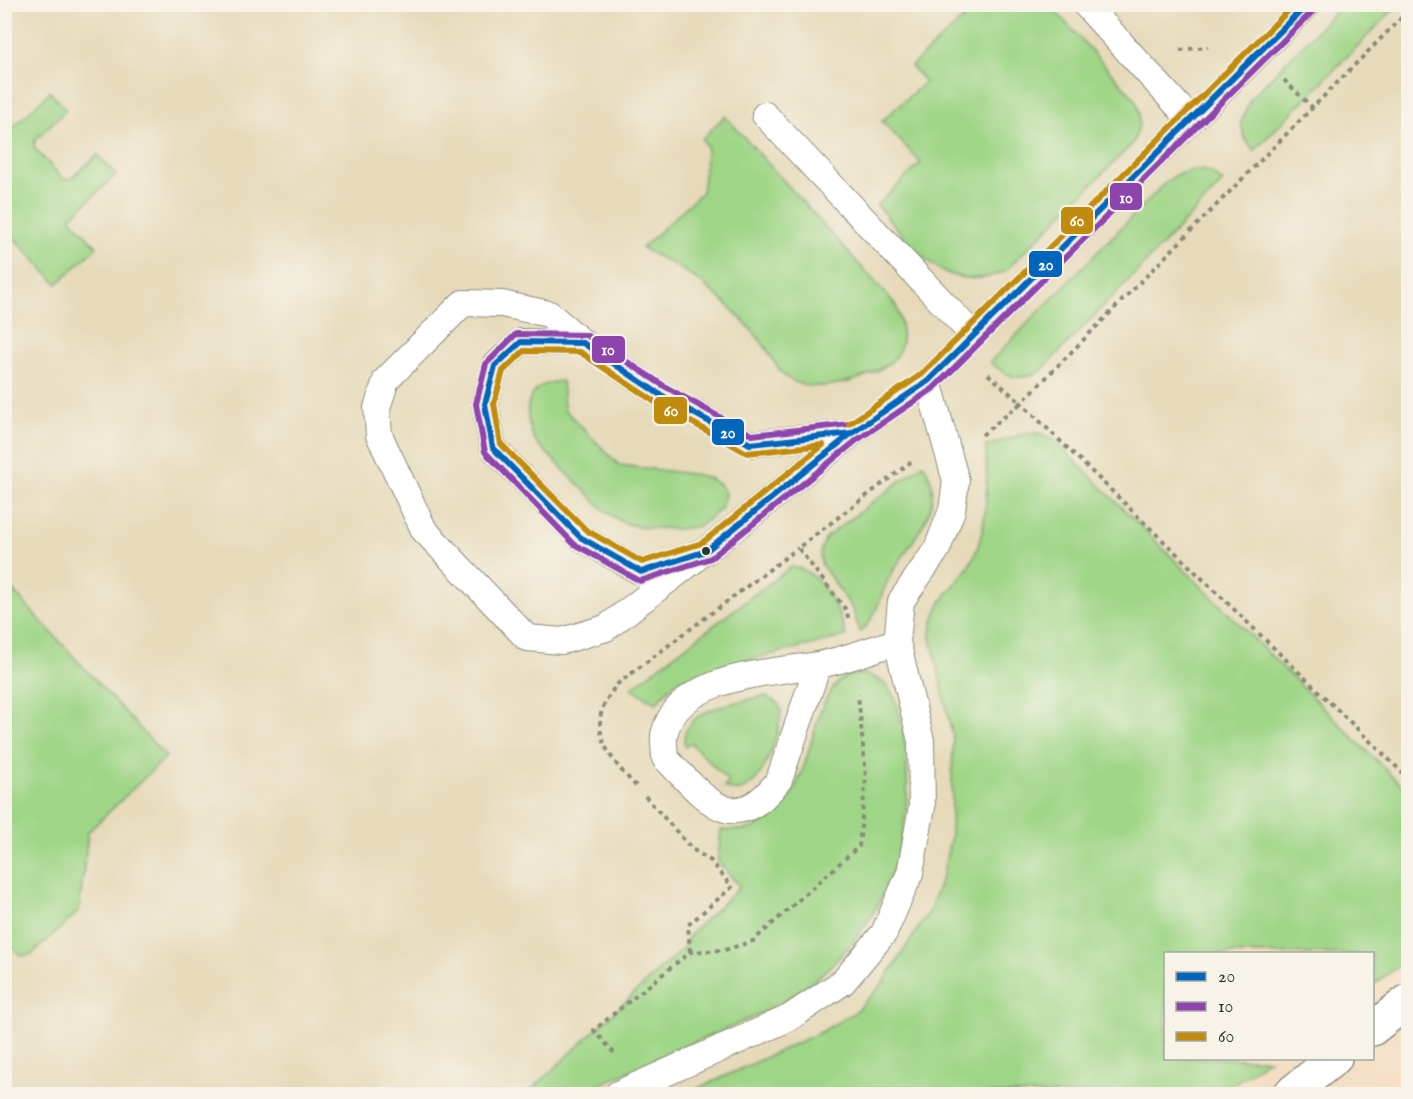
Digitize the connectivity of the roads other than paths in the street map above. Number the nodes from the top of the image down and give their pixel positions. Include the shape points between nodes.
1 (1085, 4) edge
2 (1308, 4) edge
3 (765, 115) dead end
4 (1190, 119) junction
5 (973, 335) junction
6 (583, 343) junction
7 (928, 381) junction
8 (852, 433) junction
9 (706, 551) junction
10 (897, 642) junction
11 (819, 665) junction
12 (1408, 1001) edge
13 (1374, 1027) edge
14 (1334, 1060) edge
15 (618, 1095) edge
16 (1290, 1095) edge

1 - 4 lane
2 - 4 lane
3 - 5 lane
4 - 5 lane
5 - 7 lane
6 - 8 lane via 659,394 750,444
6 - 9 lane via 521,342 495,366 485,404 493,448 580,537 641,572
6 - 9 lane via 549,314 502,304 463,303 387,381 377,408 379,435 424,530 527,638 562,641 606,628
7 - 8 lane
7 - 10 lane via 956,481 952,510 937,549 901,601
8 - 9 lane
10 - 11 lane
10 - 15 lane via 921,741 922,807 910,873 884,933 843,982 789,1018
11 - 11 lane via 778,780 767,796 749,808 729,811 715,807 665,758 664,735 674,713 691,696 778,668
12 - 13 street
14 - 16 street

